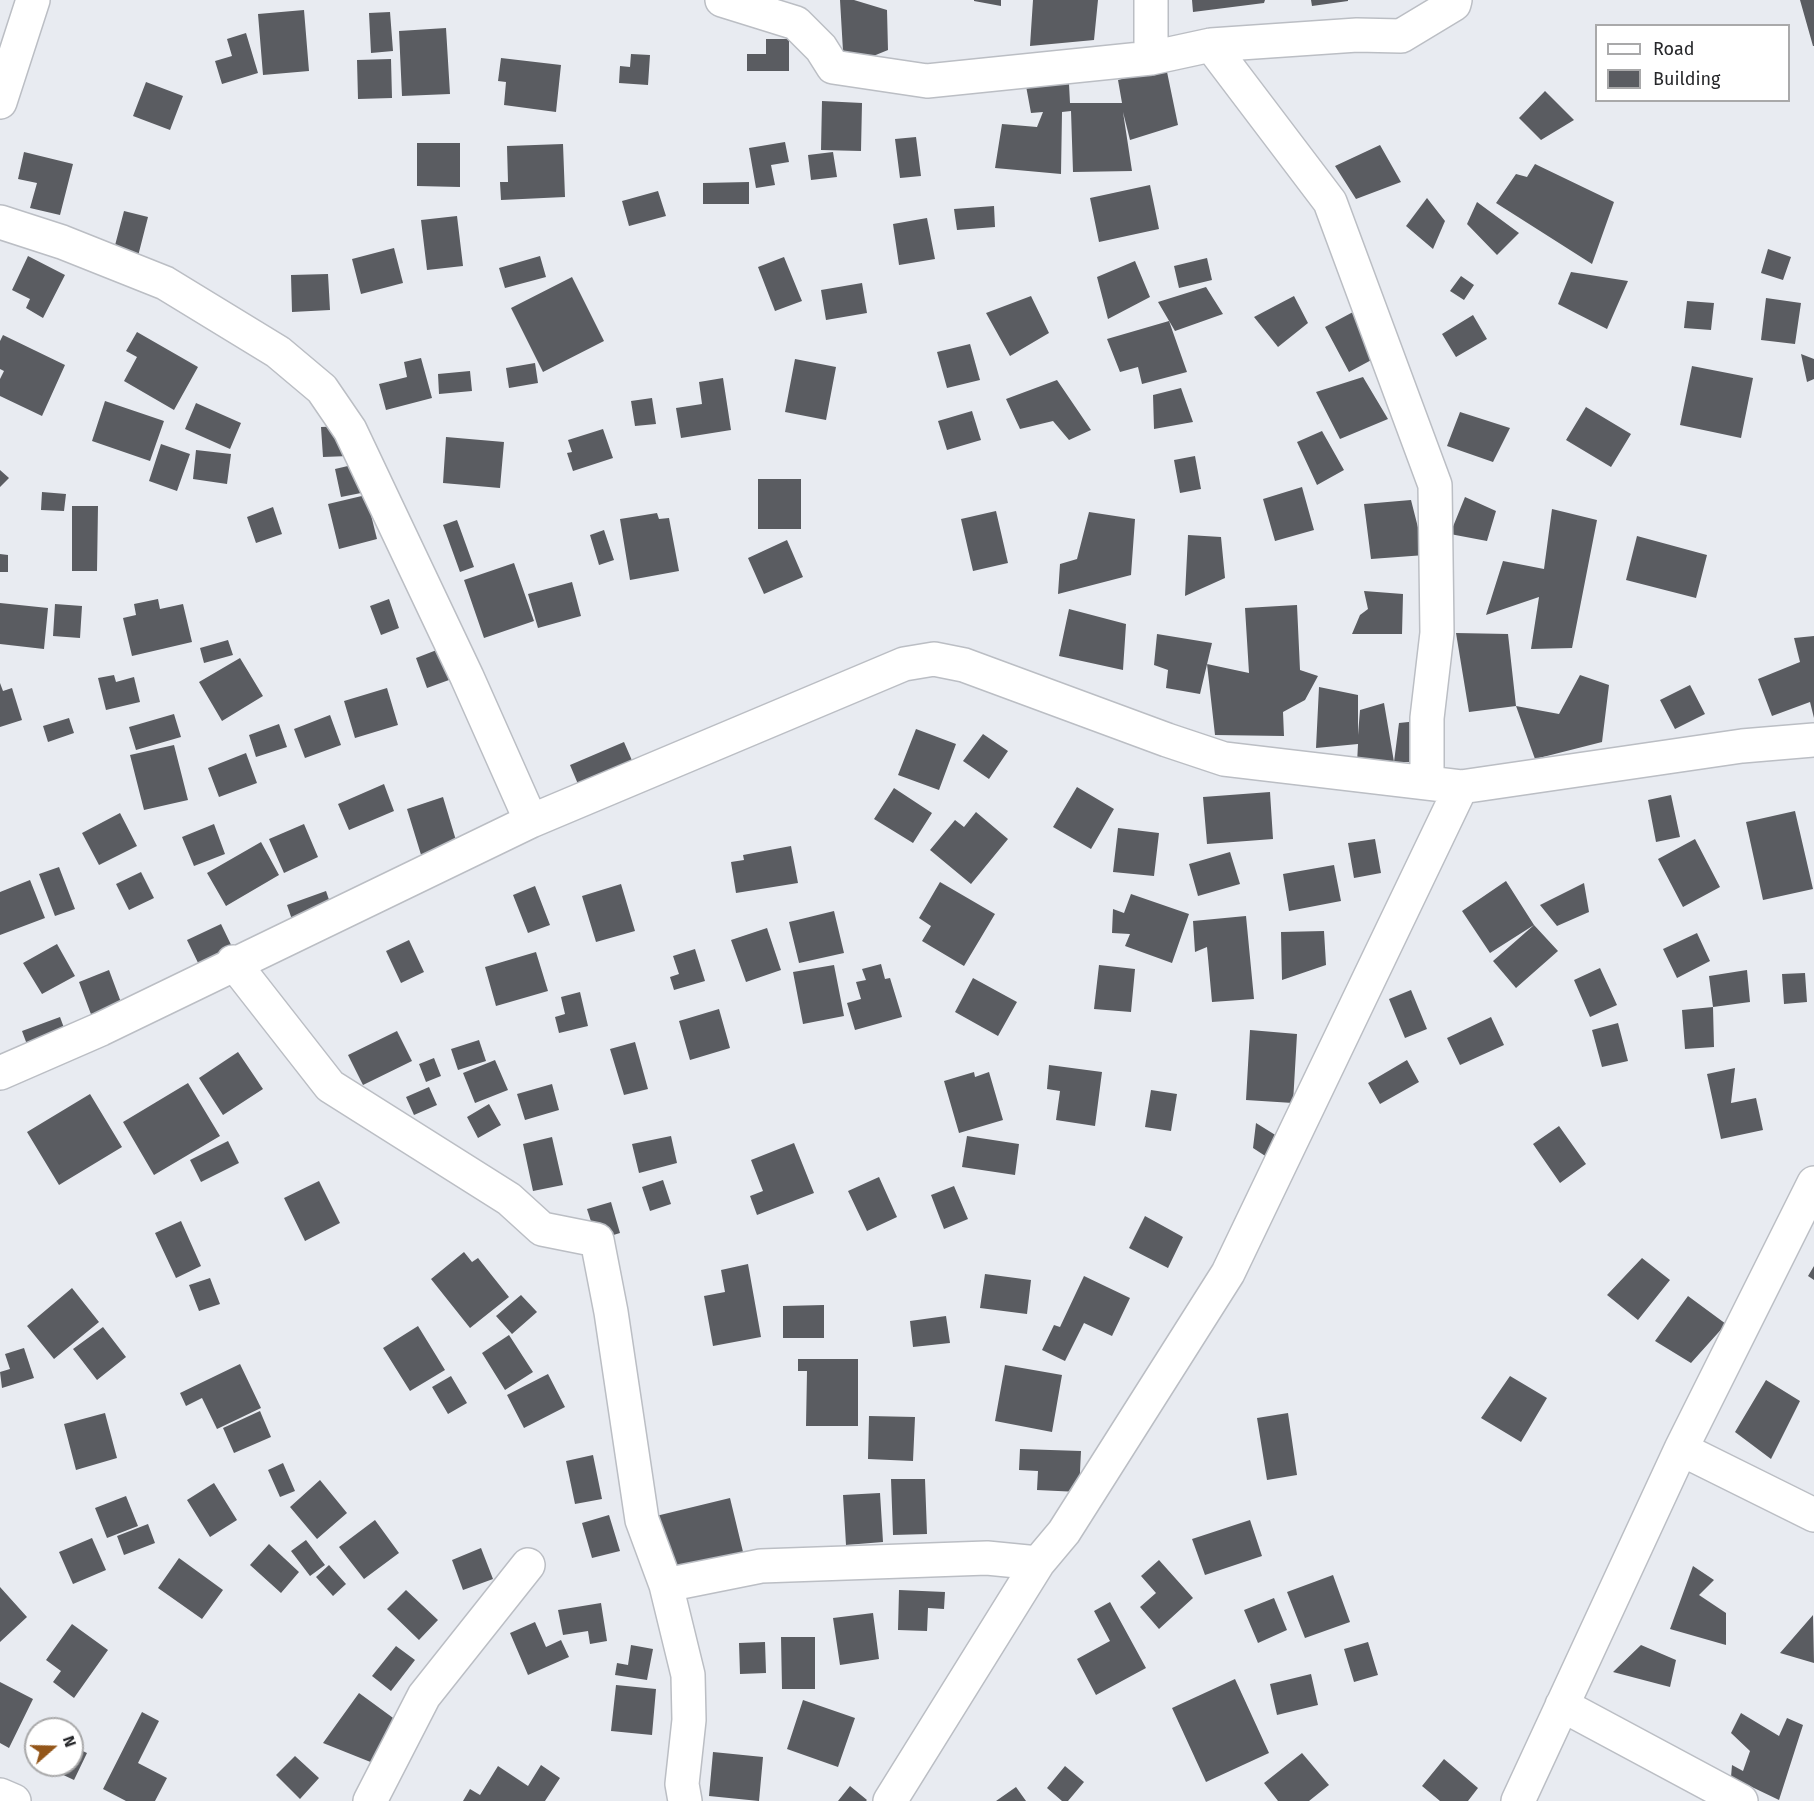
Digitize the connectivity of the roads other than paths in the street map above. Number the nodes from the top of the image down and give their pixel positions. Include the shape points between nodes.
1 (33, 0) edge
2 (722, 0) edge
3 (1152, 0) edge
4 (1455, 0) edge
5 (799, 11) edge
6 (1211, 45) junction
7 (1150, 58) junction
8 (0, 102) edge
9 (0, 222) edge
10 (1814, 740) edge
11 (1427, 783) junction
12 (1461, 788) junction
13 (531, 821) junction
14 (233, 962) junction
15 (0, 1073) edge
16 (1814, 1183) edge
17 (1681, 1449) junction
18 (1814, 1515) edge
19 (1038, 1563) junction
20 (528, 1565) dead end
21 (666, 1585) junction
22 (1562, 1705) junction
23 (0, 1795) edge
24 (14, 1801) edge
25 (370, 1801) edge
26 (685, 1801) edge
27 (890, 1801) edge
28 (1518, 1801) edge
29 (1741, 1801) edge

1 - 8 street
2 - 5 street
3 - 7 street
4 - 6 street via 1455,4 1401,36 1357,35
5 - 7 street via 833,67 927,81
6 - 7 street
6 - 11 street via 1330,202 1434,485 1437,633 1427,718
9 - 13 street via 165,283 278,352 322,389 350,430
10 - 12 street via 1742,746
11 - 12 street
11 - 13 street via 1224,759 964,664 934,659 904,664 879,674
12 - 19 street via 1228,1273 1064,1532
13 - 14 street
14 - 15 street via 101,1029
14 - 21 street via 330,1086 509,1199 542,1229 597,1240 642,1520
16 - 17 street
17 - 18 street
17 - 22 street
19 - 21 street via 987,1558 761,1566
19 - 27 street
20 - 25 street via 424,1696
21 - 26 street via 688,1675 689,1720 682,1784
22 - 28 street
22 - 29 street
23 - 24 street

